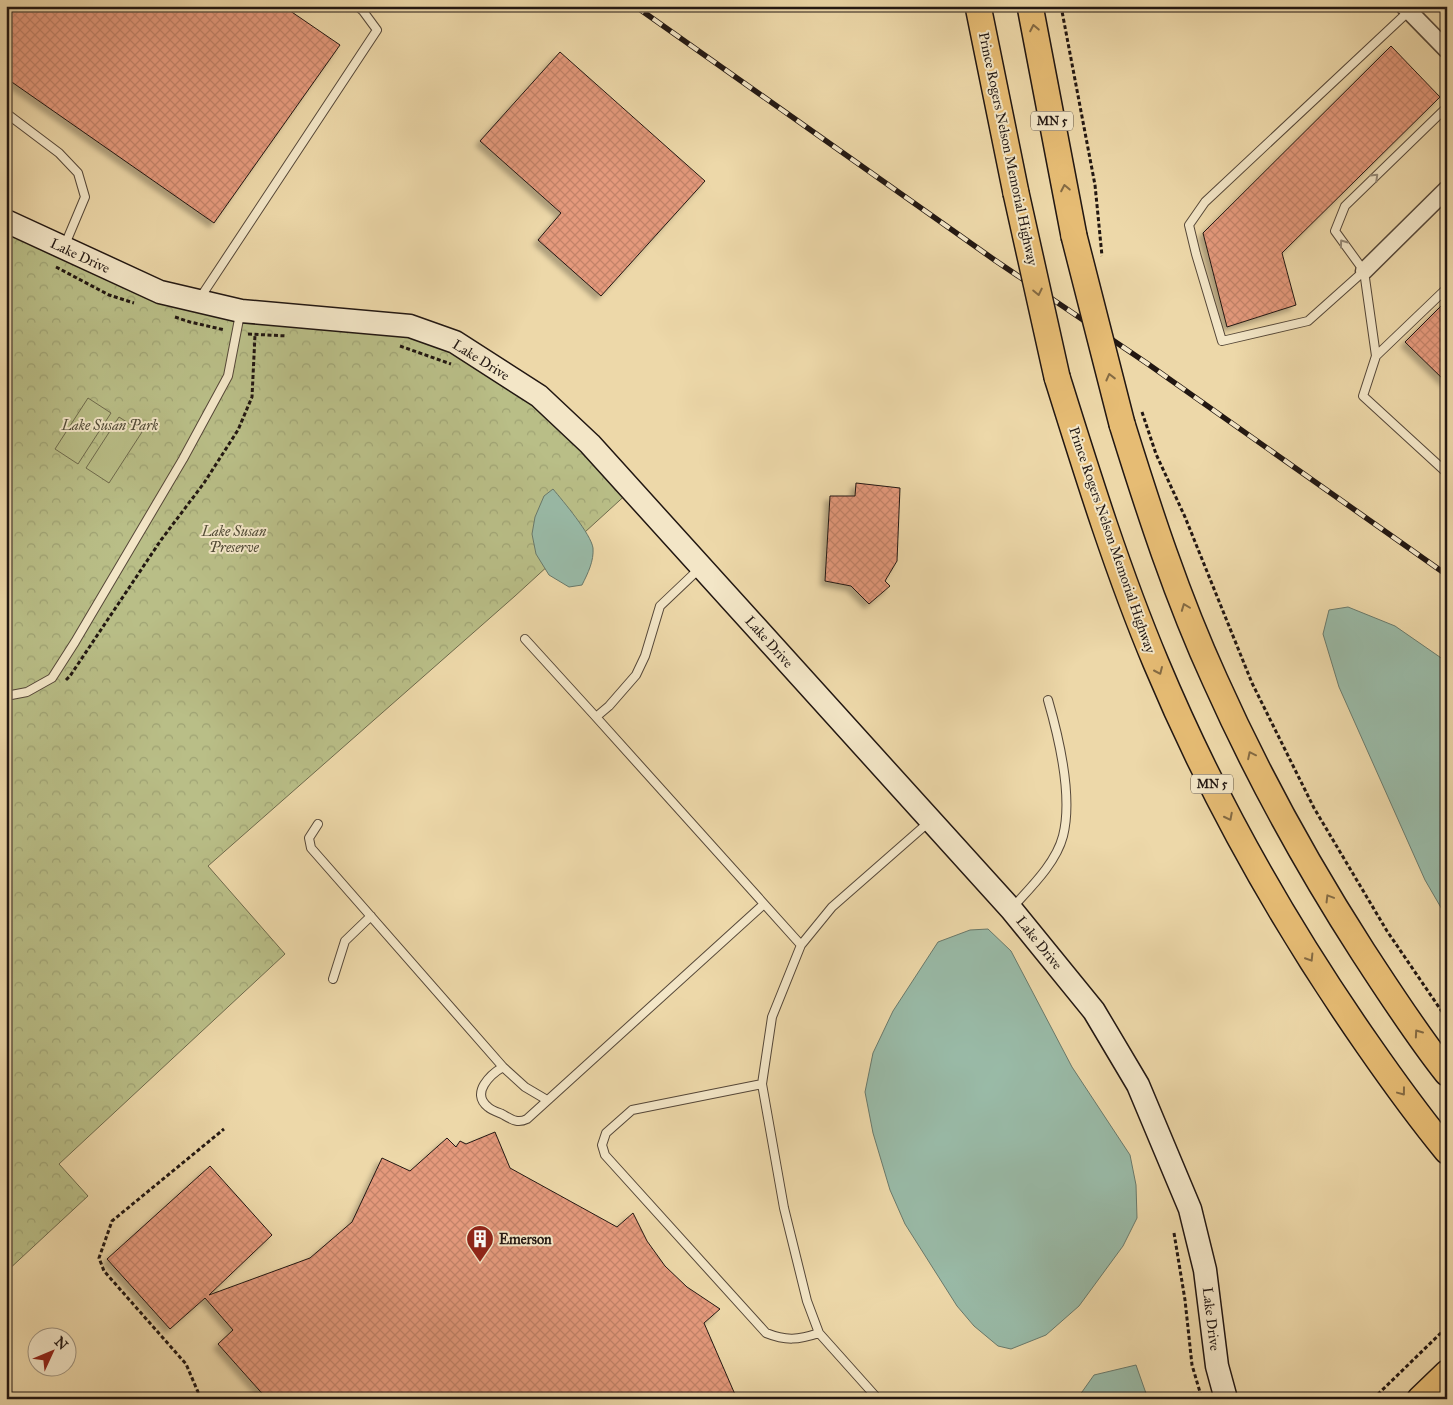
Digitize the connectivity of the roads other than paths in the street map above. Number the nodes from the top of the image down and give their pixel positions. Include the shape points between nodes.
1 (357, 6) edge
2 (978, 6) edge
3 (1030, 6) edge
4 (1409, 8) edge
5 (1447, 50) edge
6 (1447, 107) edge
7 (6, 113) edge
8 (1447, 189) edge
9 (6, 220) edge
10 (56, 256) junction
11 (1364, 271) junction
12 (1447, 288) edge
13 (197, 302) junction
14 (239, 322) junction
15 (1376, 356) junction
16 (1447, 473) edge
17 (701, 567) junction
18 (526, 639) dead end
19 (6, 696) edge
20 (1048, 700) dead end
21 (596, 717) junction
22 (930, 821) junction
23 (318, 824) dead end
24 (764, 904) junction
25 (1010, 909) junction
26 (371, 916) junction
27 (801, 944) junction
28 (334, 979) dead end
29 (503, 1067) junction
30 (1447, 1073) edge
31 (762, 1084) junction
32 (547, 1100) junction
33 (1444, 1149) edge
34 (818, 1333) junction
35 (1447, 1363) edge
36 (1447, 1373) edge
37 (1424, 1394) edge
38 (878, 1399) edge
39 (1226, 1399) edge

1 - 13 lane via 377,30
2 -> 33 main road, Prince Rogers Nelson Memorial Highway / MN 5, bridge via 1057,377 1090,486 1156,662 1202,765 1262,878 1346,1014
30 -> 3 main road, MN 5, bridge via 1391,995 1296,842 1214,678 1187,612 1122,424 1074,236
4 - 5 street
4 - 11 lane via 1205,202 1189,225 1222,341 1308,321
11 -> 6 lane via 1335,231 1345,206
7 - 10 lane via 59,153 78,173 86,197
8 - 11 street
9 - 10 street, Lake Drive
10 - 13 street, Lake Drive
11 - 15 lane
12 - 15 lane
13 - 14 street, Lake Drive
14 - 17 street, Lake Drive via 410,326 454,342 538,396 590,444
14 - 19 lane via 228,376 75,642 52,678 27,692
15 - 16 lane via 1364,396
17 - 21 lane via 660,606 636,674
17 - 22 street, Lake Drive
18 - 21 lane
20 - 25 lane via 1060,743 1066,802 1063,836 1053,858
21 - 24 lane
22 - 25 street, Lake Drive
22 - 27 lane via 832,907
23 - 26 lane via 309,838 311,848
24 - 27 lane
24 - 32 lane
25 - 39 street, Lake Drive via 1094,1011 1138,1085 1190,1209 1205,1270 1217,1366
26 - 28 lane via 345,941
26 - 29 lane
27 - 31 lane via 772,1018
29 - 32 lane via 525,1087
29 - 32 lane via 486,1080 482,1088 481,1095 488,1107 521,1122
31 - 34 lane via 784,1208
31 - 34 lane via 632,1110 606,1133 602,1145 605,1155 766,1333 781,1339 804,1338
34 - 38 lane
35 - 37 main road
36 - 37 main road

